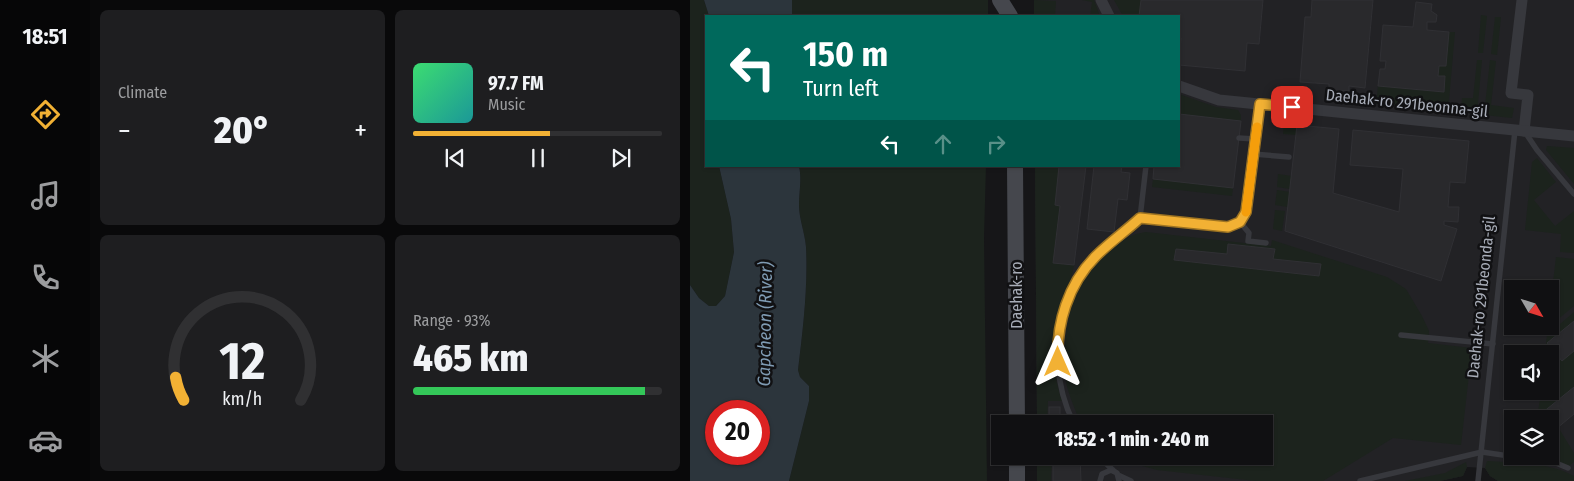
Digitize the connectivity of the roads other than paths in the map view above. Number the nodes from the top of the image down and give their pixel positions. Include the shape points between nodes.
1 (1000, 0) edge
2 (1014, 0) edge
3 (1101, 0) edge
4 (1522, 0) edge
5 (1011, 15) edge
6 (1012, 15) edge
7 (1108, 15) edge
8 (1180, 86) edge
9 (1260, 104) junction
10 (1519, 130) junction
11 (1574, 136) edge
12 (1239, 138) dead end
13 (1255, 139) junction
14 (1253, 154) junction
15 (1289, 157) dead end
16 (1015, 167) edge
17 (1146, 167) edge
18 (1574, 194) edge
19 (1140, 218) junction
20 (1240, 222) junction
21 (1266, 242) dead end
22 (1400, 335) dead end
23 (1493, 344) junction
24 (1017, 415) edge
25 (1071, 415) edge
26 (1482, 452) junction
27 (1017, 465) edge
28 (1107, 465) edge
29 (1568, 468) dead end
30 (1117, 476) edge
31 (1017, 481) edge
32 (1100, 481) edge
33 (1131, 481) edge
34 (1360, 481) edge
35 (1478, 481) edge

1 - 5 main road
2 - 6 main road
3 - 7 street
4 - 10 street, Daehak-ro 291beonda-gil via 1511,93 1528,95
8 - 9 street, Daehak-ro 291beonna-gil via 1219,100
9 - 10 street, Daehak-ro 291beonna-gil
9 - 13 lane
10 - 11 street, Daehak-ro 291beonna-gil
10 - 18 lane
10 - 23 lane, Daehak-ro 291beonda-gil
12 - 13 lane
13 - 14 lane
14 - 15 lane
14 - 20 lane via 1246,212
16 - 24 main road, Daehak-ro
17 - 19 lane
19 - 20 lane via 1228,227
19 - 25 lane via 1096,256 1076,282 1062,314 1057,343 1059,382
20 - 21 lane via 1249,233 1248,241
22 - 23 lane
23 - 26 lane, Daehak-ro 291beonda-gil
26 - 29 lane via 1556,463
26 - 34 lane
26 - 35 lane, Daehak-ro 291beonda-gil
27 - 31 main road
28 - 30 lane
30 - 32 lane via 1104,471
30 - 33 lane

